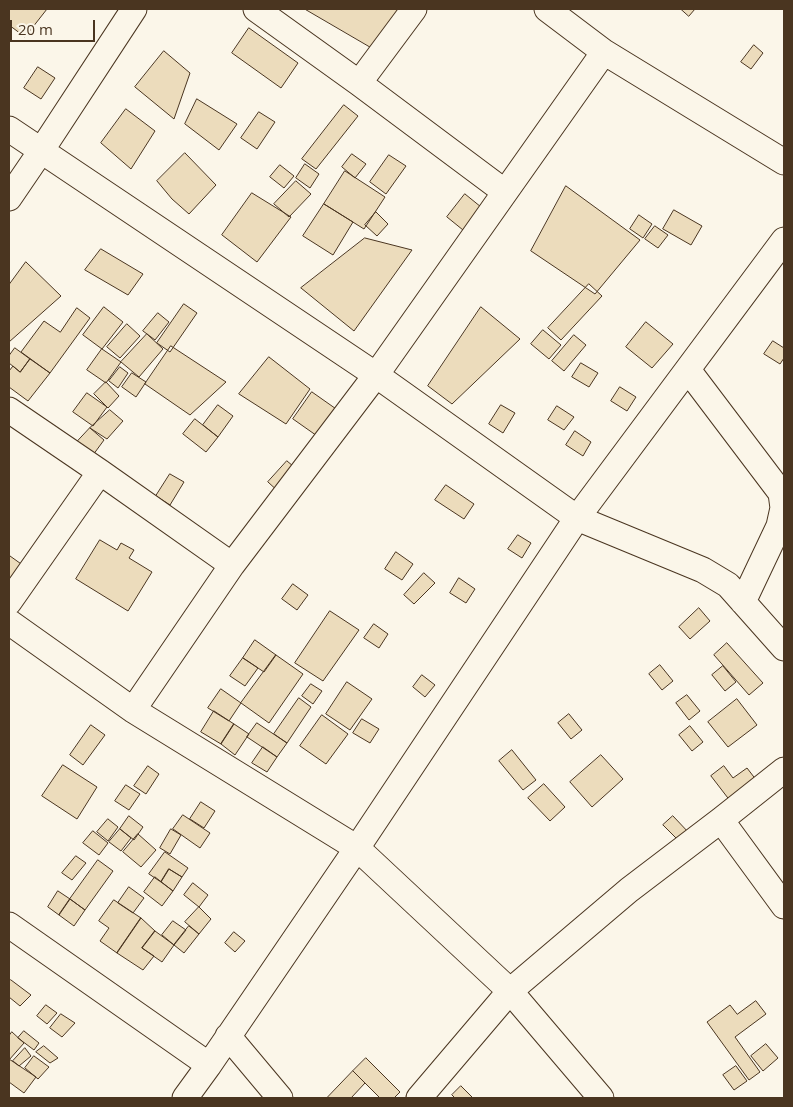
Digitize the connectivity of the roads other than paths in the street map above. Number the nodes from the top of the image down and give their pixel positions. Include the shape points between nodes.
1 (134, 9) edge
2 (256, 9) edge
3 (414, 9) edge
4 (547, 9) edge
5 (604, 52) junction
6 (359, 83) junction
7 (9, 129) edge
8 (41, 151) junction
9 (784, 162) edge
10 (505, 192) junction
11 (9, 198) edge
12 (784, 240) edge
13 (688, 370) junction
14 (376, 375) junction
15 (9, 410) edge
16 (100, 472) junction
17 (577, 518) junction
18 (232, 565) junction
19 (9, 602) edge
20 (743, 602) junction
21 (9, 622) edge
22 (784, 648) edge
23 (133, 710) junction
24 (784, 770) edge
25 (721, 820) junction
26 (357, 848) junction
27 (784, 906) edge
28 (9, 925) edge
29 (510, 991) junction
30 (228, 1036) junction
31 (209, 1064) junction
32 (185, 1098) edge
33 (280, 1098) edge
34 (419, 1098) edge
35 (601, 1098) edge

1 - 8 street
2 - 6 street
3 - 6 street
4 - 5 street
5 - 9 street
5 - 10 street
6 - 10 street
7 - 8 street
8 - 11 street
8 - 14 street
10 - 14 street
12 - 13 street
13 - 17 street
13 - 20 street via 781,493 783,508 779,526
14 - 17 street
14 - 18 street
15 - 16 street
16 - 18 street
16 - 19 street
17 - 20 street via 703,570 728,585
17 - 26 street
18 - 23 street
20 - 22 street
21 - 23 street
23 - 26 street
24 - 25 street
25 - 27 street
25 - 29 street via 629,890
26 - 29 street
26 - 30 street
28 - 31 street
29 - 34 street
29 - 35 street
30 - 31 street
30 - 33 street
31 - 32 street

